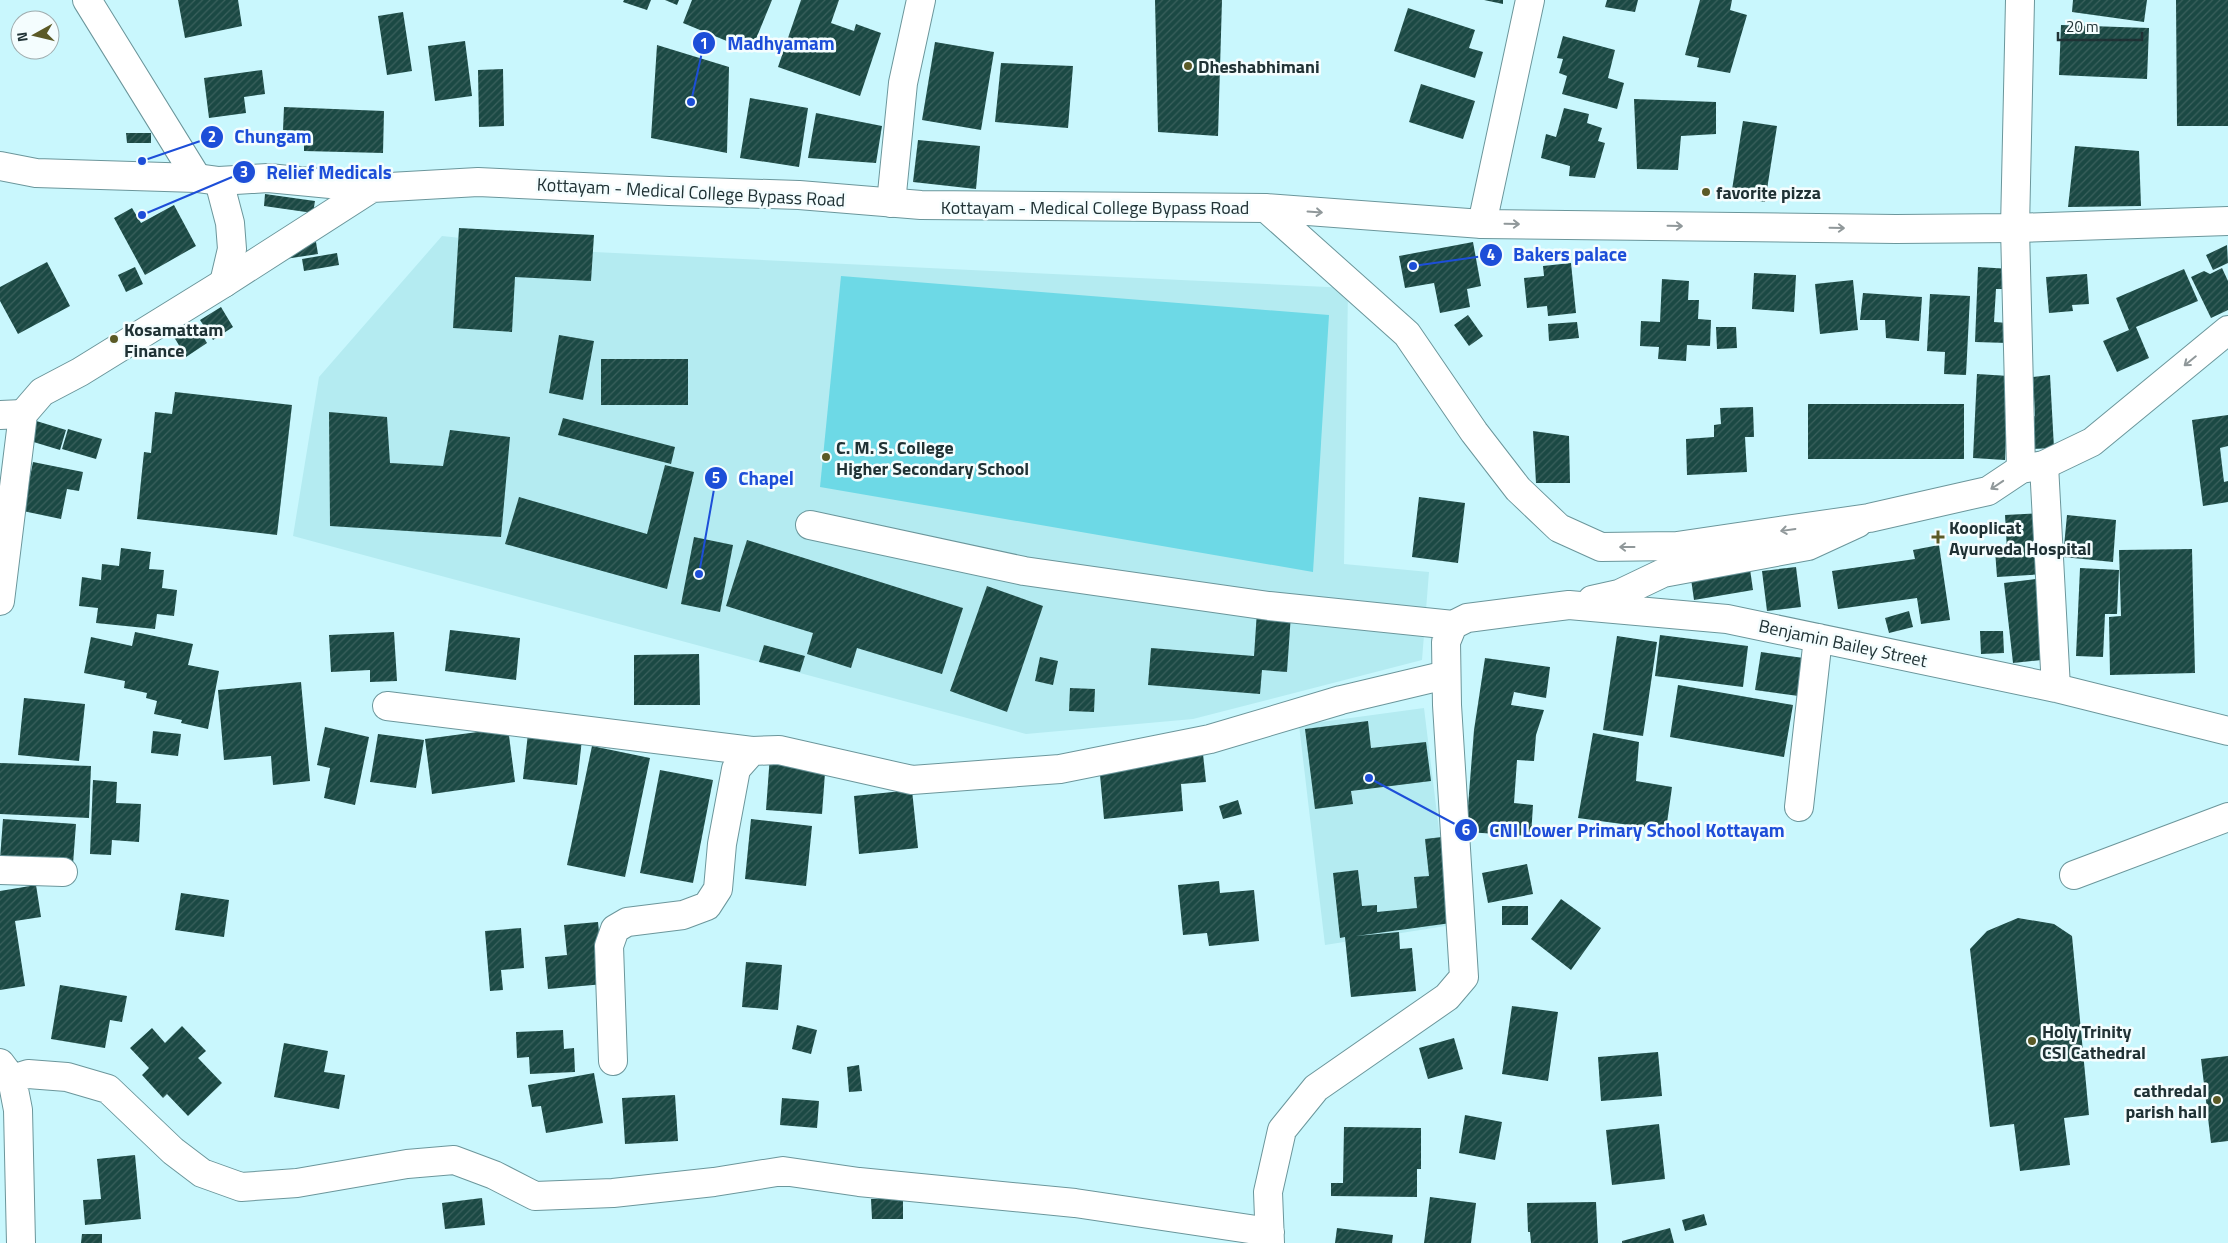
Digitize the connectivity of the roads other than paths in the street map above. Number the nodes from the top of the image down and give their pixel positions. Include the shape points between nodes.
1 (87, 0) edge
2 (921, 0) edge
3 (1530, 0) edge
4 (2020, 0) edge
5 (0, 166) edge
6 (208, 180) junction
7 (372, 188) junction
8 (891, 203) junction
9 (1266, 208) junction
10 (2228, 221) edge
11 (1482, 224) junction
12 (2015, 228) junction
13 (224, 283) junction
14 (2228, 330) edge
15 (12, 415) edge
16 (2032, 467) junction
17 (1869, 518) junction
18 (810, 525) dead end
19 (0, 601) edge
20 (1569, 605) junction
21 (1453, 625) junction
22 (1818, 638) junction
23 (1446, 675) junction
24 (2056, 688) junction
25 (387, 706) dead end
26 (2228, 731) edge
27 (752, 750) junction
28 (1799, 807) dead end
29 (2228, 817) edge
30 (0, 870) edge
31 (63, 872) dead end
32 (2074, 875) dead end
33 (613, 1060) dead end
34 (6, 1071) edge
35 (1270, 1237) edge
36 (21, 1243) edge

1 - 6 street
2 - 8 street via 903,83
3 - 11 street
4 - 12 street
5 - 6 street, Kottayam - Medical College Bypass Road via 36,173
6 - 7 street, Kottayam - Medical College Bypass Road via 268,178
6 - 13 street via 230,223 232,249
7 - 8 street, Kottayam - Medical College Bypass Road via 478,182 799,194
7 - 13 street
8 - 9 street, Kottayam - Medical College Bypass Road
9 -> 11 street
17 -> 9 street, Kottayam - Medical College Bypass Road via 1677,546 1601,547 1559,528 1518,489 1474,432 1407,334
10 - 12 street
11 -> 12 street
12 - 16 street
13 - 15 street via 42,392
14 -> 16 street, Kottayam - Medical College Bypass Road via 2092,442
15 - 19 street
16 -> 17 street, Kottayam - Medical College Bypass Road via 1988,491
16 - 24 street
17 - 20 street via 1808,546 1663,573 1619,594
18 - 21 street via 1024,571 1269,606
20 - 21 street, Benjamin Bailey Street via 1467,618
20 - 22 street, Benjamin Bailey Street via 1727,619
21 - 23 street via 1446,642
22 - 24 street, Benjamin Bailey Street
22 - 28 street
23 - 27 street via 1341,700 1210,739 1060,769 912,780 779,750
23 - 35 street via 1464,977 1446,997 1316,1088 1282,1130 1268,1192
24 - 26 street, Benjamin Bailey Street
25 - 27 street
27 - 33 street via 736,769 722,844 718,889 706,906 683,915 626,922 614,929 609,946
29 - 32 street
30 - 31 street
34 - 35 street via 67,1077 108,1089 172,1151 202,1173 241,1187 297,1183 407,1164 454,1160 536,1196 613,1193 783,1171 858,1182 1075,1203
34 - 36 street via 18,1110

